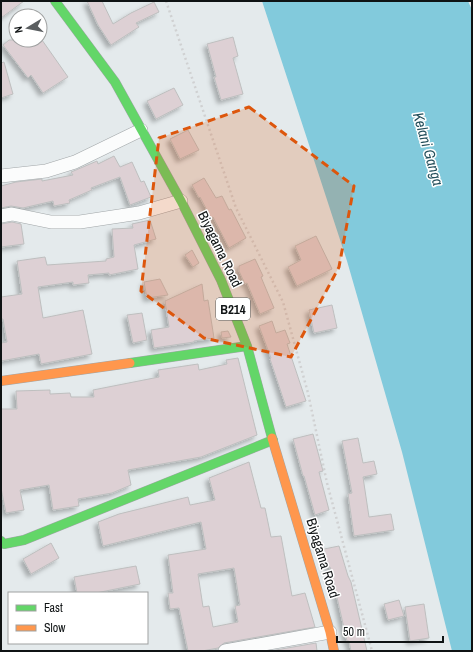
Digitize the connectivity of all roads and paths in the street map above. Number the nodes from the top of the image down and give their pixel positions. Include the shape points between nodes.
1 (55, 1) edge
2 (166, 1) edge
3 (141, 130) junction
4 (1, 176) edge
5 (181, 201) junction
6 (1, 216) edge
7 (247, 346) junction
8 (1, 381) edge
9 (273, 440) junction
10 (1, 541) edge
11 (330, 632) junction
12 (225, 651) edge
13 (334, 651) edge
14 (372, 651) edge

1 - 3 main road, Biyagama Road / B214 via 115,82
2 - 14 path via 236,208 283,302 308,393 327,483
3 - 4 street via 75,162 46,171
3 - 5 main road, Biyagama Road / B214
5 - 6 street via 139,213 80,222 52,222 12,214
5 - 7 main road, Biyagama Road / B214 via 221,280
7 - 8 main road
7 - 9 main road, Biyagama Road / B214
9 - 10 main road via 24,540 4,544
9 - 11 main road, Biyagama Road / B214
11 - 12 street
11 - 13 main road, Biyagama Road / B214

